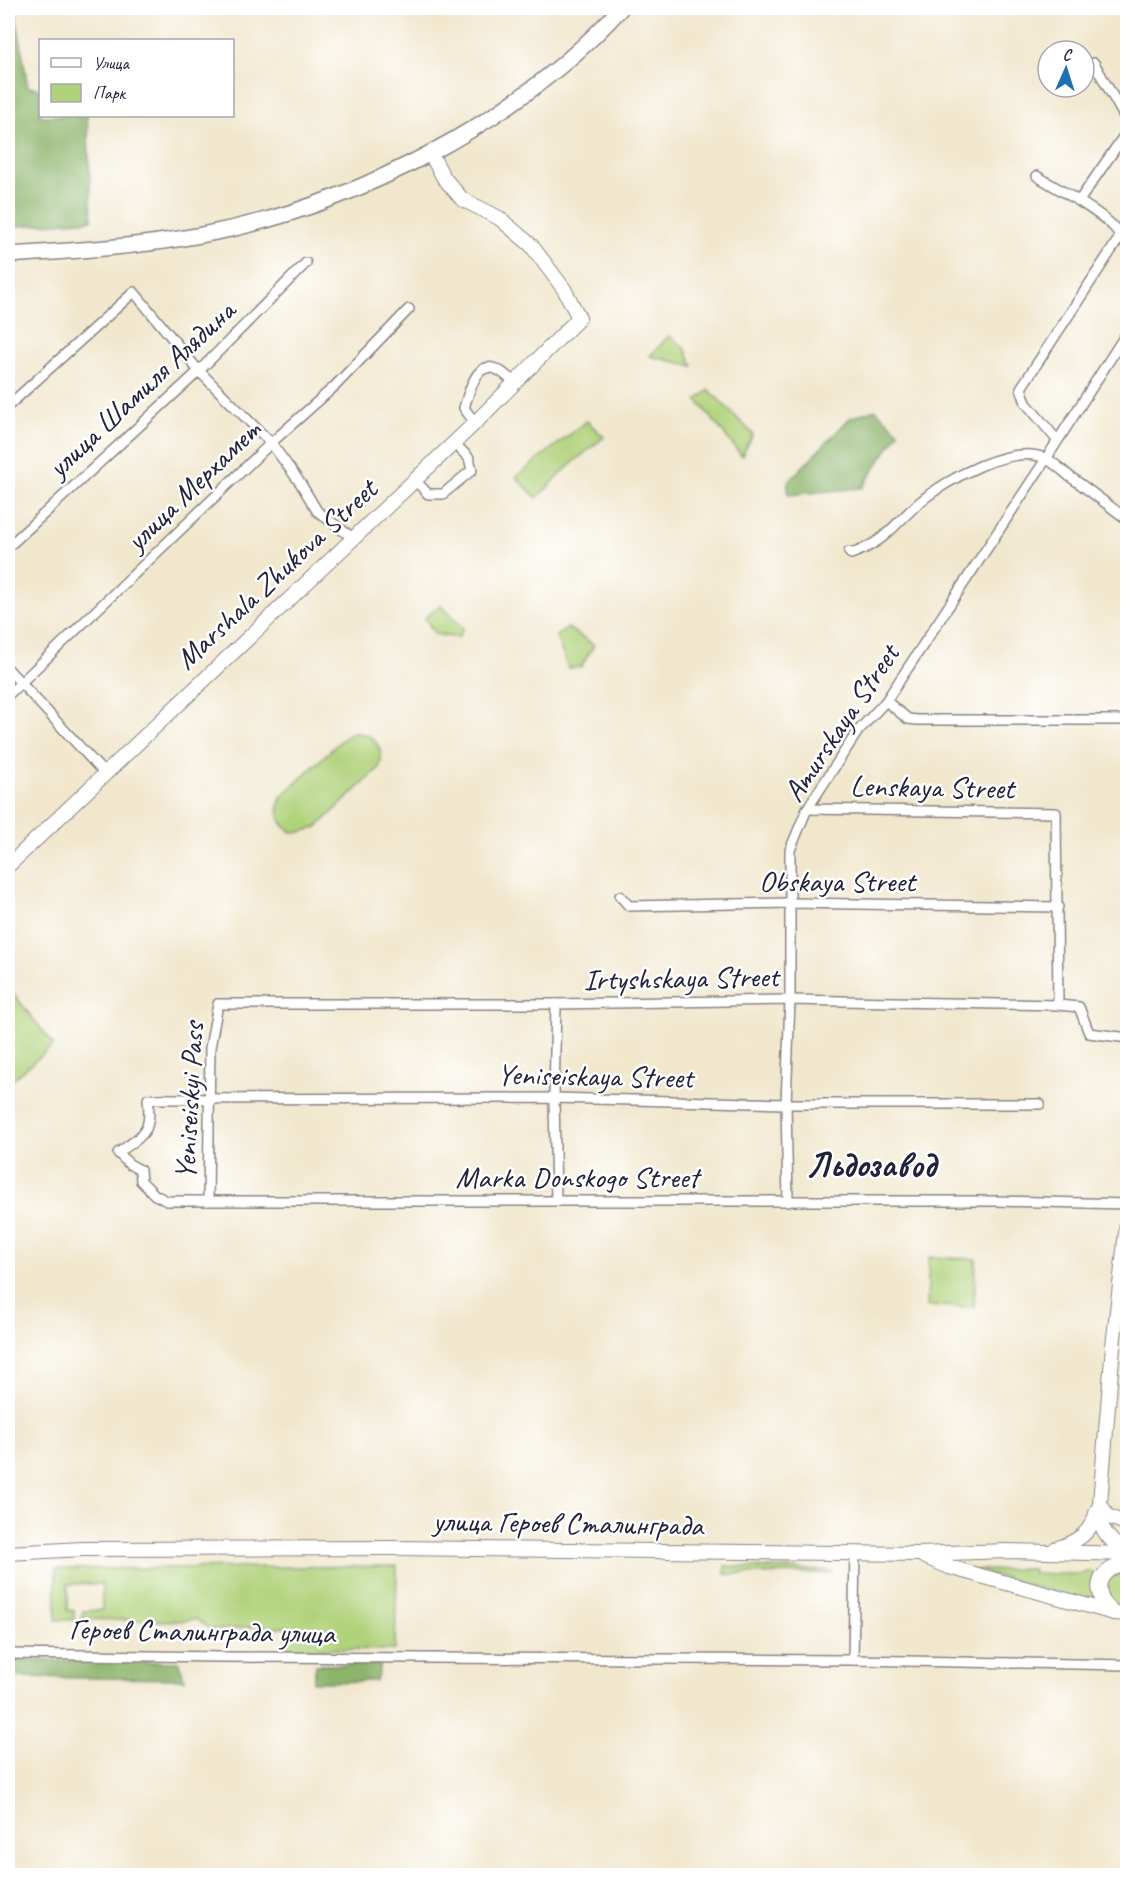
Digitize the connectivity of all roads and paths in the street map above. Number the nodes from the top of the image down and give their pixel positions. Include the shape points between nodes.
1 (621, 8) edge
2 (1096, 67) edge
3 (1128, 123) edge
4 (1128, 130) edge
5 (430, 153) junction
6 (1036, 177) dead end
7 (1079, 201) junction
8 (8, 255) edge
9 (306, 263) dead end
10 (409, 309) dead end
11 (1128, 331) edge
12 (199, 370) junction
13 (515, 384) junction
14 (8, 406) edge
15 (475, 423) junction
16 (1057, 440) junction
17 (271, 443) junction
18 (454, 443) junction
19 (1046, 459) junction
20 (415, 480) junction
21 (1128, 520) edge
22 (354, 539) junction
23 (8, 547) edge
24 (849, 552) dead end
25 (8, 669) edge
26 (21, 682) junction
27 (8, 695) edge
28 (886, 701) junction
29 (1128, 720) edge
30 (104, 773) junction
31 (807, 809) junction
32 (8, 866) edge
33 (620, 896) dead end
34 (789, 903) junction
35 (1058, 907) junction
36 (790, 1000) junction
37 (218, 1004) joint
38 (556, 1004) junction
39 (1058, 1005) junction
40 (1128, 1038) edge
41 (554, 1098) junction
42 (148, 1099) joint
43 (208, 1100) junction
44 (786, 1104) junction
45 (1040, 1104) dead end
46 (556, 1200) junction
47 (208, 1201) junction
48 (788, 1202) junction
49 (1128, 1204) edge
50 (1128, 1215) edge
51 (1099, 1502) junction
52 (1128, 1524) edge
53 (855, 1552) junction
54 (1041, 1552) junction
55 (8, 1553) edge
56 (1128, 1553) edge
57 (918, 1554) junction
58 (1128, 1565) edge
59 (1121, 1614) edge
60 (8, 1654) edge
61 (853, 1660) junction
62 (1128, 1665) edge

1 - 5 main road via 583,46 508,106
2 - 3 street
4 - 7 street
5 - 8 main road via 308,207 256,224 136,245
5 - 13 main road, Marshala Zhukova Street via 444,178 462,198 499,218 531,245 564,289 579,318
6 - 7 street
7 - 16 street via 1115,227 1119,241 1021,388 1026,403
9 - 12 street, улица Шамиля Алядина
10 - 17 street, улица Мерхамет via 335,386
11 - 16 street, Amurskaya Street
12 - 14 street via 134,292
12 - 17 street
12 - 23 street, улица Шамиля Алядина
13 - 15 main road, Marshala Zhukova Street
13 - 15 street via 500,370 482,369 469,390 464,408
15 - 18 main road, Marshala Zhukova Street
16 - 19 street, Amurskaya Street
17 - 22 street via 317,511
17 - 26 street, улица Мерхамет
18 - 20 main road, Marshala Zhukova Street
18 - 20 street via 469,458 472,470 443,494 428,494
19 - 21 street
19 - 24 street via 1025,455 966,472 921,501 880,541
19 - 28 street, Amurskaya Street
20 - 22 main road, Marshala Zhukova Street
22 - 30 main road, Marshala Zhukova Street
25 - 26 street
26 - 27 street, улица Мерхамет
26 - 30 street
28 - 29 street via 908,719 917,720
28 - 31 street, Amurskaya Street via 858,730
30 - 32 main road, Marshala Zhukova Street
31 - 34 street, Amurskaya Street via 790,850
31 - 35 street, Lenskaya Street via 1056,813
33 - 34 street, Obskaya Street via 629,906
34 - 35 street, Obskaya Street
34 - 36 street, Amurskaya Street
35 - 39 street
36 - 38 street, Irtyshskaya Street
36 - 39 street, Irtyshskaya Street
36 - 44 street, Amurskaya Street
37 - 38 street, Irtyshskaya Street
37 - 43 street, Yeniseiskyi Pass via 210,1048
38 - 41 street
39 - 40 street, Irtyshskaya Street via 1079,1007 1089,1033
41 - 43 street, Yeniseiskaya Street
41 - 44 street, Yeniseiskaya Street
41 - 46 street
42 - 43 street, Yeniseiskaya Street
42 - 47 street, Marka Donskogo Street via 148,1129 118,1153 140,1170 141,1181 161,1198
43 - 47 street, Yeniseiskyi Pass
44 - 45 street, Yeniseiskaya Street
44 - 48 street, Amurskaya Street
46 - 47 street, Marka Donskogo Street
46 - 48 street, Marka Donskogo Street
48 - 49 street, Marka Donskogo Street
50 - 51 main road
51 - 52 main road via 1107,1516
51 - 54 main road via 1091,1528 1081,1538
51 - 56 main road via 1102,1529
53 - 55 main road, улица Героев Сталинграда via 386,1548
53 - 57 main road, улица Героев Сталинграда
53 - 61 street
54 - 56 main road, улица Героев Сталинграда
54 - 57 main road, улица Героев Сталинграда
57 - 59 main road via 949,1567
58 - 59 main road via 1110,1569 1100,1584 1103,1601
60 - 61 street, Героев Сталинграда улица
61 - 62 street

